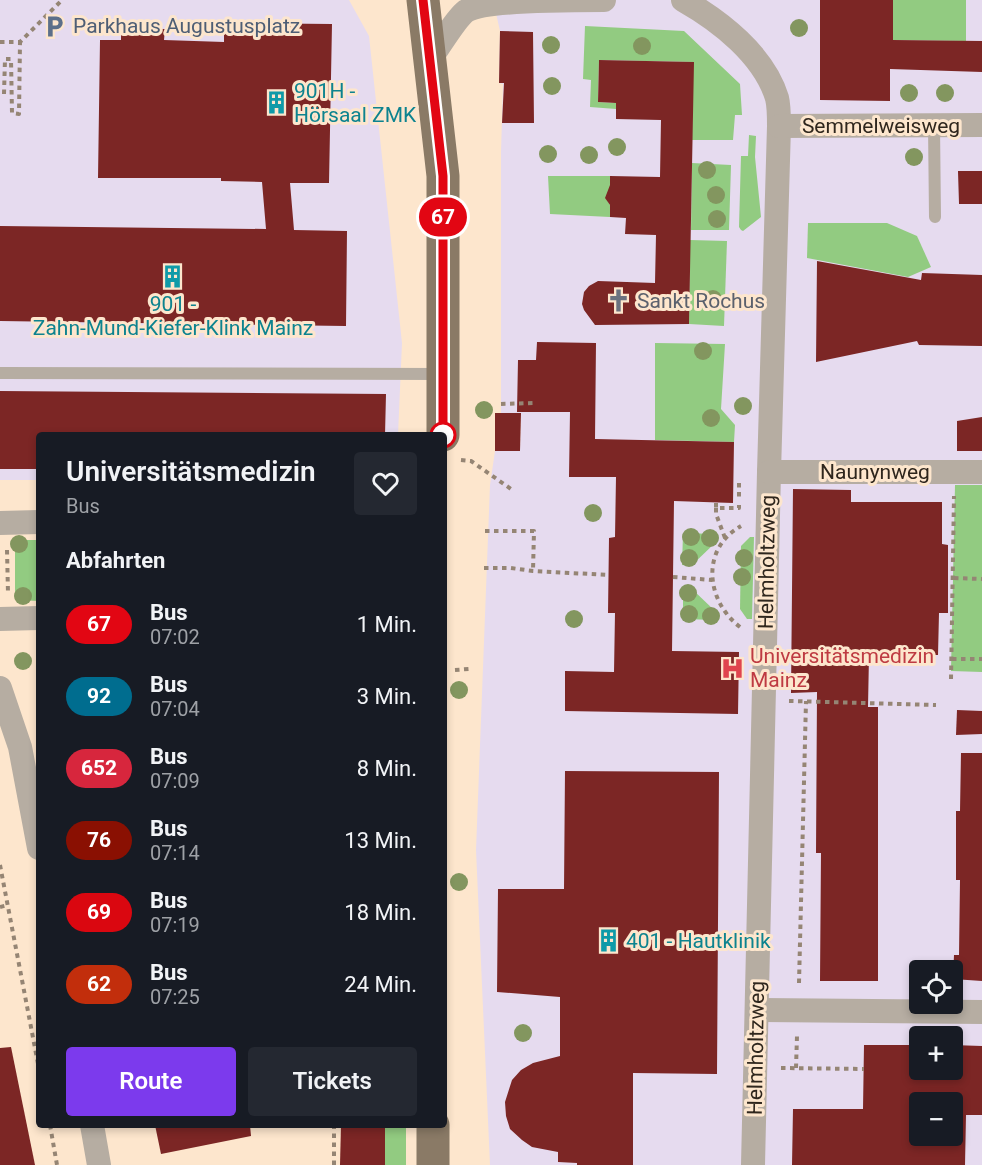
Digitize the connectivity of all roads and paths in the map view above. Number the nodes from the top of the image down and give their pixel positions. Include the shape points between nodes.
1 (62, 0) edge
2 (423, 0) edge
3 (604, 0) edge
4 (683, 0) edge
5 (0, 42) edge
6 (20, 42) junction
7 (430, 60) junction
8 (4, 94) dead end
9 (934, 125) junction
10 (982, 125) edge
11 (779, 126) junction
12 (935, 217) dead end
13 (0, 373) edge
14 (444, 374) junction
15 (536, 403) dead end
16 (501, 404) dead end
17 (443, 432) edge
18 (471, 461) dead end
19 (769, 471) junction
20 (982, 471) edge
21 (955, 472) junction
22 (739, 483) dead end
23 (511, 489) dead end
24 (769, 519) junction
25 (36, 522) edge
26 (0, 523) edge
27 (485, 531) dead end
28 (725, 539) junction
29 (7, 547) dead end
30 (484, 568) dead end
31 (533, 572) junction
32 (609, 575) dead end
33 (673, 577) dead end
34 (954, 578) junction
35 (982, 579) edge
36 (712, 580) junction
37 (8, 594) dead end
38 (36, 618) edge
39 (0, 619) edge
40 (765, 637) junction
41 (952, 658) junction
42 (982, 659) edge
43 (469, 669) dead end
44 (455, 670) dead end
45 (951, 679) dead end
46 (0, 688) edge
47 (764, 700) junction
48 (806, 701) junction
49 (936, 705) dead end
50 (36, 832) edge
51 (0, 865) edge
52 (8, 905) junction
53 (0, 907) edge
54 (757, 1010) junction
55 (798, 1010) junction
56 (982, 1012) edge
57 (36, 1053) edge
58 (755, 1067) junction
59 (864, 1068) dead end
60 (51, 1128) edge
61 (93, 1128) edge
62 (334, 1128) edge
63 (434, 1128) edge
64 (57, 1165) edge
65 (99, 1165) edge
66 (334, 1165) edge
67 (433, 1165) edge
68 (753, 1165) edge

1 - 6 path
2 - 7 main road
3 - 7 street via 478,5 465,11
4 - 11 street, Helmholtzweg via 722,26 766,74 777,98
5 - 6 path
6 - 8 path via 19,114 12,113 11,58 5,59
7 - 14 main road via 443,176
9 - 10 street, Semmelweisweg
9 - 11 street, Semmelweisweg
9 - 12 lane
11 - 19 street, Helmholtzweg
13 - 14 lane
14 - 17 main road
15 - 16 path
18 - 23 path
19 - 21 street, Naunynweg
19 - 24 street, Helmholtzweg
20 - 21 street, Naunynweg
21 - 34 path
22 - 28 path via 739,508 716,505
24 - 28 path via 738,527
24 - 40 street, Helmholtzweg
25 - 26 street
27 - 31 path via 534,531
28 - 36 path via 713,562
29 - 37 path
30 - 31 path
31 - 32 path
33 - 36 path
34 - 35 path
34 - 41 path
36 - 40 path via 718,604 730,620
38 - 39 street
40 - 47 street, Helmholtzweg
41 - 42 path
41 - 45 path
43 - 44 path
46 - 50 street via 20,747
47 - 48 path
47 - 54 street, Helmholtzweg
48 - 49 path
48 - 55 path
51 - 52 path
52 - 53 path
52 - 57 path
54 - 55 street
54 - 58 street, Helmholtzweg
55 - 56 street
58 - 59 path
58 - 68 street, Helmholtzweg
60 - 64 path
61 - 65 street
62 - 66 path
63 - 67 main road

